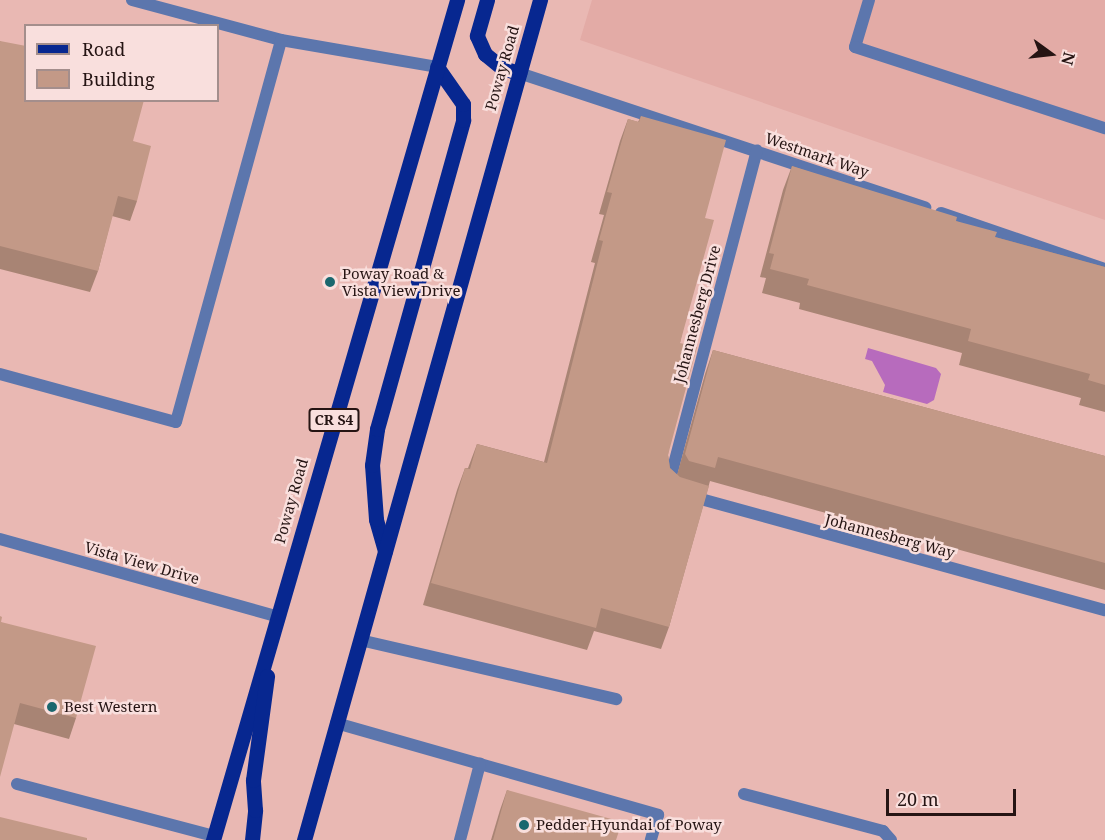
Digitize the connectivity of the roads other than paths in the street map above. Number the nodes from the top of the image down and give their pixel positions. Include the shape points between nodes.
1 (132, 0) edge
2 (457, 0) edge
3 (487, 0) edge
4 (540, 0) edge
5 (869, 0) edge
6 (281, 40) junction
7 (437, 67) junction
8 (519, 73) junction
9 (1105, 128) edge
10 (757, 150) junction
11 (1105, 269) edge
12 (0, 374) edge
13 (669, 487) joint
14 (0, 539) edge
15 (385, 551) junction
16 (1105, 610) edge
17 (276, 616) junction
18 (360, 640) junction
19 (616, 699) dead end
20 (336, 723) junction
21 (480, 764) junction
22 (17, 783) dead end
23 (744, 794) dead end
24 (214, 838) edge
25 (252, 840) edge
26 (304, 840) edge
27 (460, 840) edge
28 (651, 840) edge
29 (891, 840) edge

1 - 6 street
2 - 7 main road, Poway Road / CR S4
3 - 8 main road via 477,36 485,54 502,68
4 - 8 main road, Poway Road
5 - 9 street via 855,47
6 - 7 street
6 - 12 street via 176,422
7 - 15 main road via 463,104 463,120 377,429 372,465 376,519
7 - 17 main road, Poway Road / CR S4
8 - 10 street, Westmark Way
8 - 15 main road, Poway Road
10 - 11 street, Westmark Way
10 - 13 street, Johannesberg Drive via 668,477
13 - 16 street, Johannesberg Way via 677,493
14 - 17 street, Vista View Drive
15 - 18 main road, Poway Road
17 - 24 main road, Poway Road / CR S4
17 - 25 main road via 253,780
18 - 19 street
18 - 20 main road, Poway Road
20 - 21 street
20 - 26 main road, Poway Road
21 - 27 street
21 - 28 street via 658,815
22 - 24 street
23 - 29 street via 883,831

